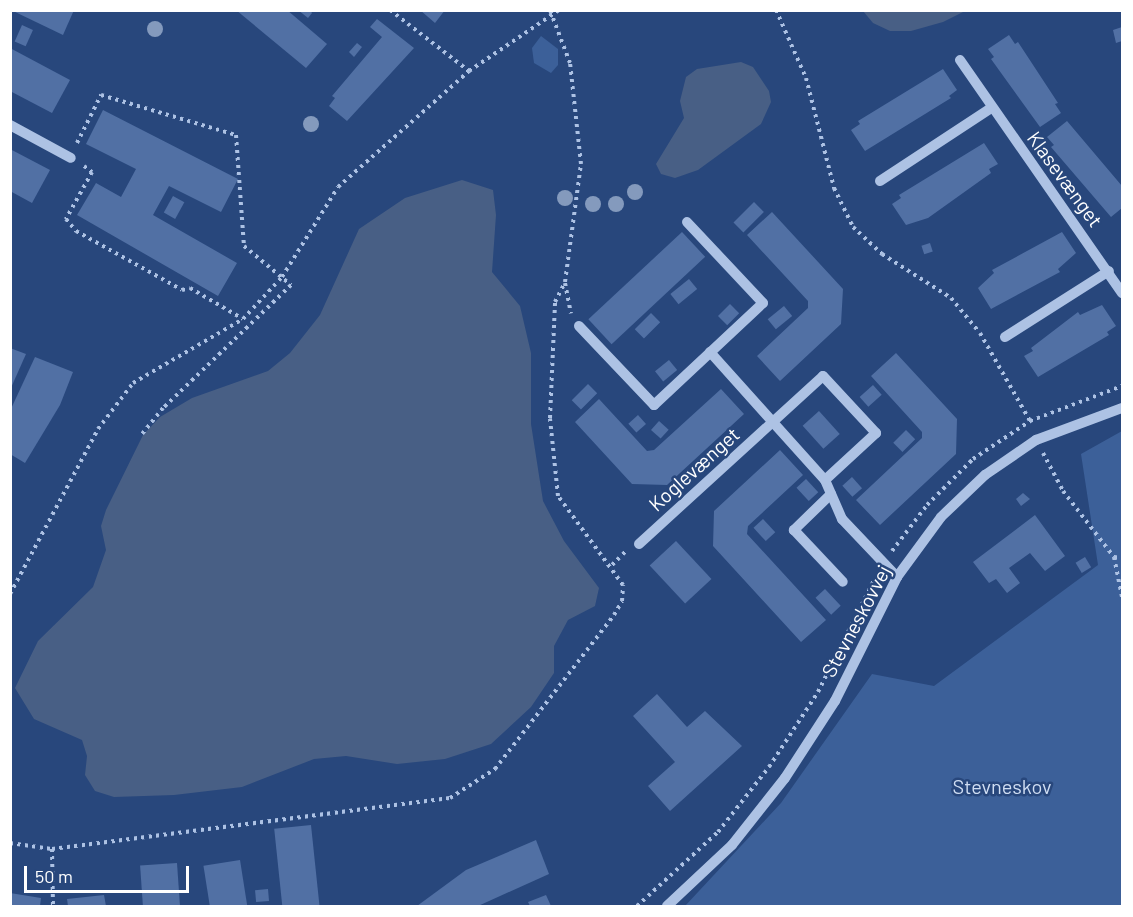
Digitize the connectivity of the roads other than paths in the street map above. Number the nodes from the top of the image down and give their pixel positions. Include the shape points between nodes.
1 (960, 60) dead end
2 (991, 108) junction
3 (10, 125) edge
4 (71, 158) road end
5 (880, 182) dead end
6 (687, 222) dead end
7 (1109, 271) junction
8 (1122, 293) edge
9 (579, 326) road end
10 (1005, 338) dead end
11 (710, 352) junction
12 (1122, 408) edge
13 (773, 422) junction
14 (825, 480) junction
15 (831, 494) junction
16 (639, 544) dead end
17 (897, 577) junction
18 (843, 582) dead end
19 (667, 906) edge

1 - 2 street, Klasevænget
2 - 5 street
2 - 7 street, Klasevænget
3 - 4 street
6 - 11 street via 763,303
7 - 8 street, Klasevænget
7 - 10 street
9 - 11 street via 654,405
11 - 13 street
12 - 17 street, Stevneskovvej via 1036,440 985,475 949,510
13 - 14 street
13 - 14 street, Koglevænget via 824,376 876,433
13 - 16 street, Koglevænget
14 - 15 street
15 - 17 street via 842,519
15 - 18 street via 794,530
17 - 19 street, Stevneskovvej via 835,701 785,778 732,845

